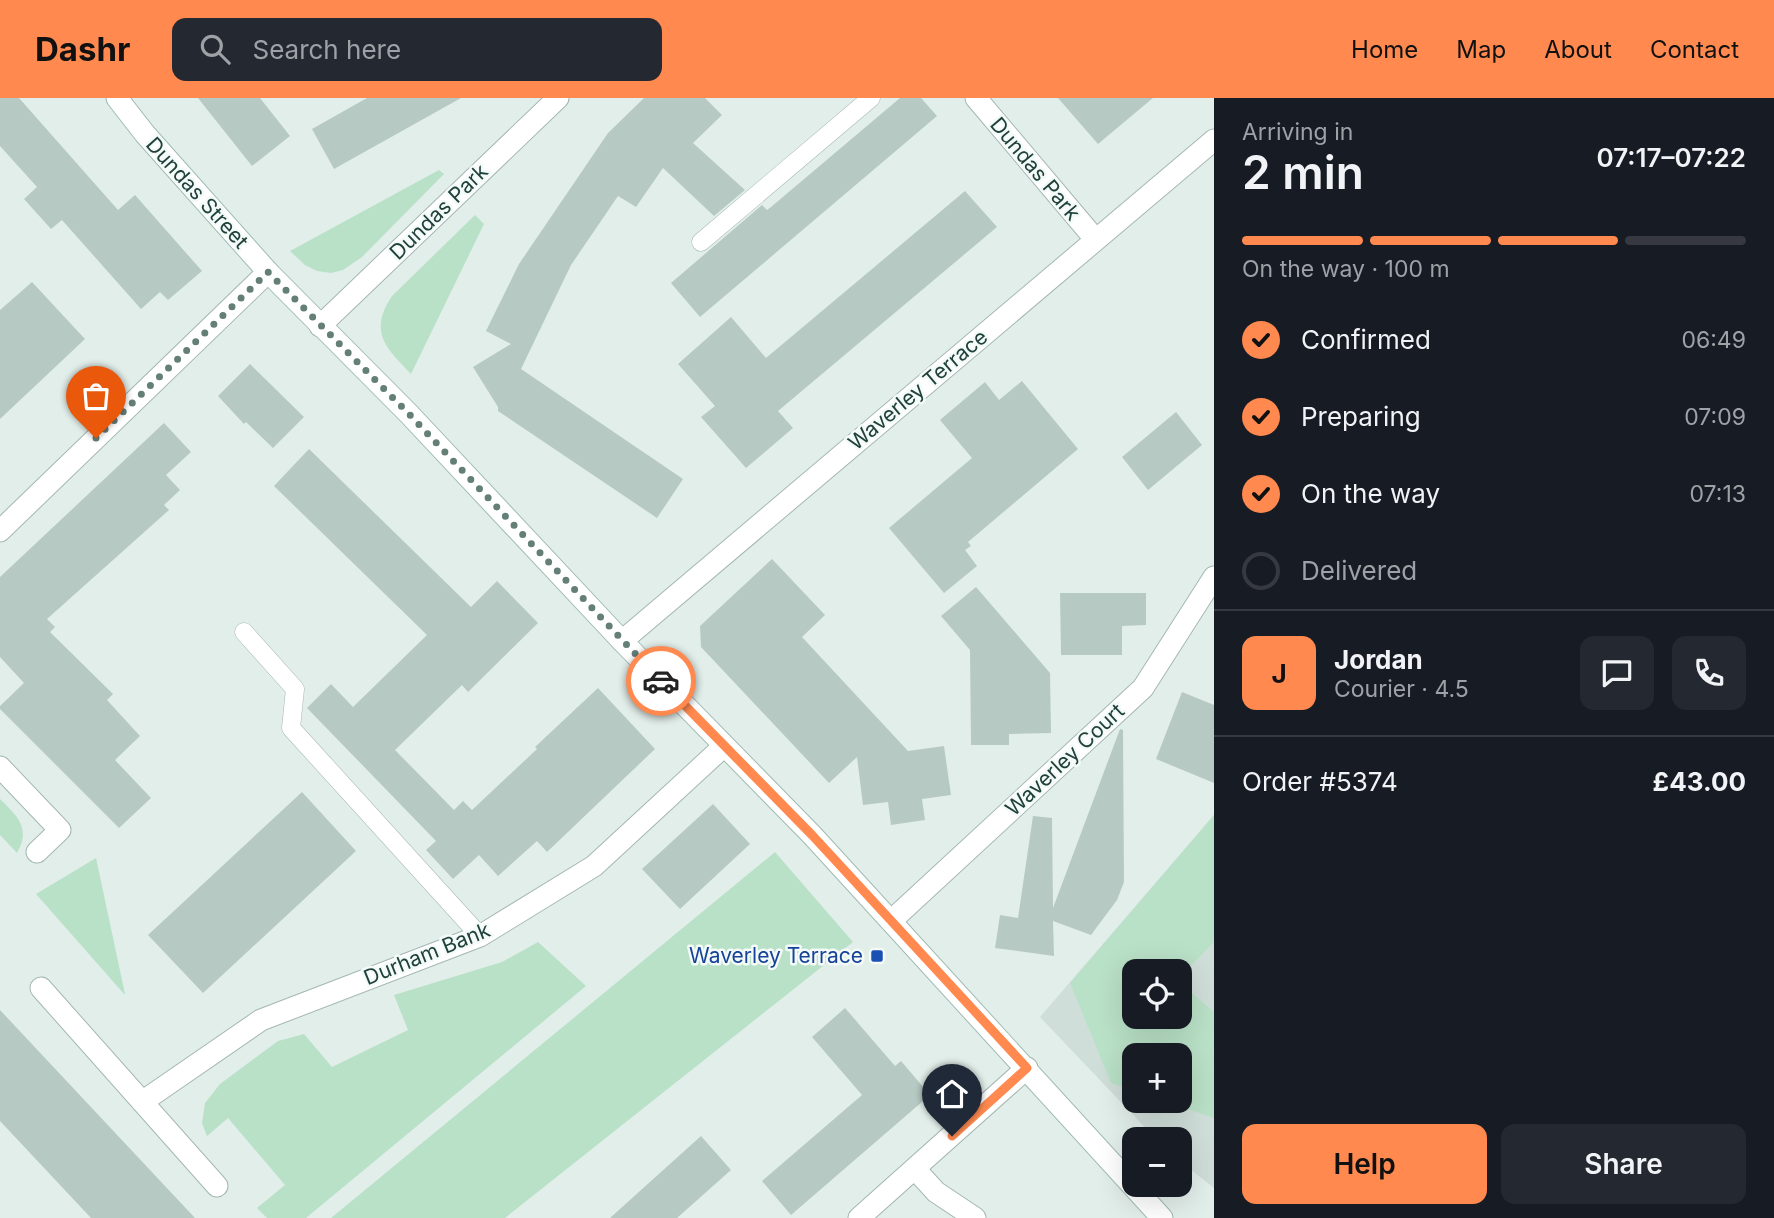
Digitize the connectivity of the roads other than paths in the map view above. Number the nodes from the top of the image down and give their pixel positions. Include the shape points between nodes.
1 (117, 98) edge
2 (558, 98) edge
3 (871, 98) edge
4 (976, 98) edge
5 (1214, 140) edge
6 (1095, 239) junction
7 (701, 242) dead end
8 (268, 272) junction
9 (320, 326) junction
10 (0, 531) edge
11 (1214, 577) edge
12 (244, 632) dead end
13 (622, 641) junction
14 (724, 747) junction
15 (0, 767) edge
16 (37, 852) dead end
17 (891, 921) junction
18 (480, 936) junction
19 (41, 988) dead end
20 (1027, 1068) junction
21 (142, 1102) junction
22 (915, 1169) junction
23 (217, 1186) dead end
24 (859, 1218) edge
25 (975, 1218) edge
26 (1162, 1218) edge

1 - 8 street, Dundas Street
2 - 9 street, Dundas Park
3 - 7 lane
4 - 6 street, Dundas Park
5 - 6 street, Waverley Terrace
6 - 13 street, Waverley Terrace
8 - 9 street, Dundas Street
8 - 10 street
9 - 13 street, Dundas Street
11 - 17 street, Waverley Court via 1143,688
12 - 18 lane via 295,689 291,728
13 - 14 street, Dundas Street
14 - 17 street, Dundas Street
14 - 18 street, Durham Bank via 594,866
15 - 16 street via 60,830
17 - 20 street, Dundas Street
18 - 21 street, Durham Bank via 261,1020
19 - 21 street
20 - 22 street
20 - 26 street, Dundas Street
21 - 23 street
22 - 24 street
22 - 25 street via 936,1192

